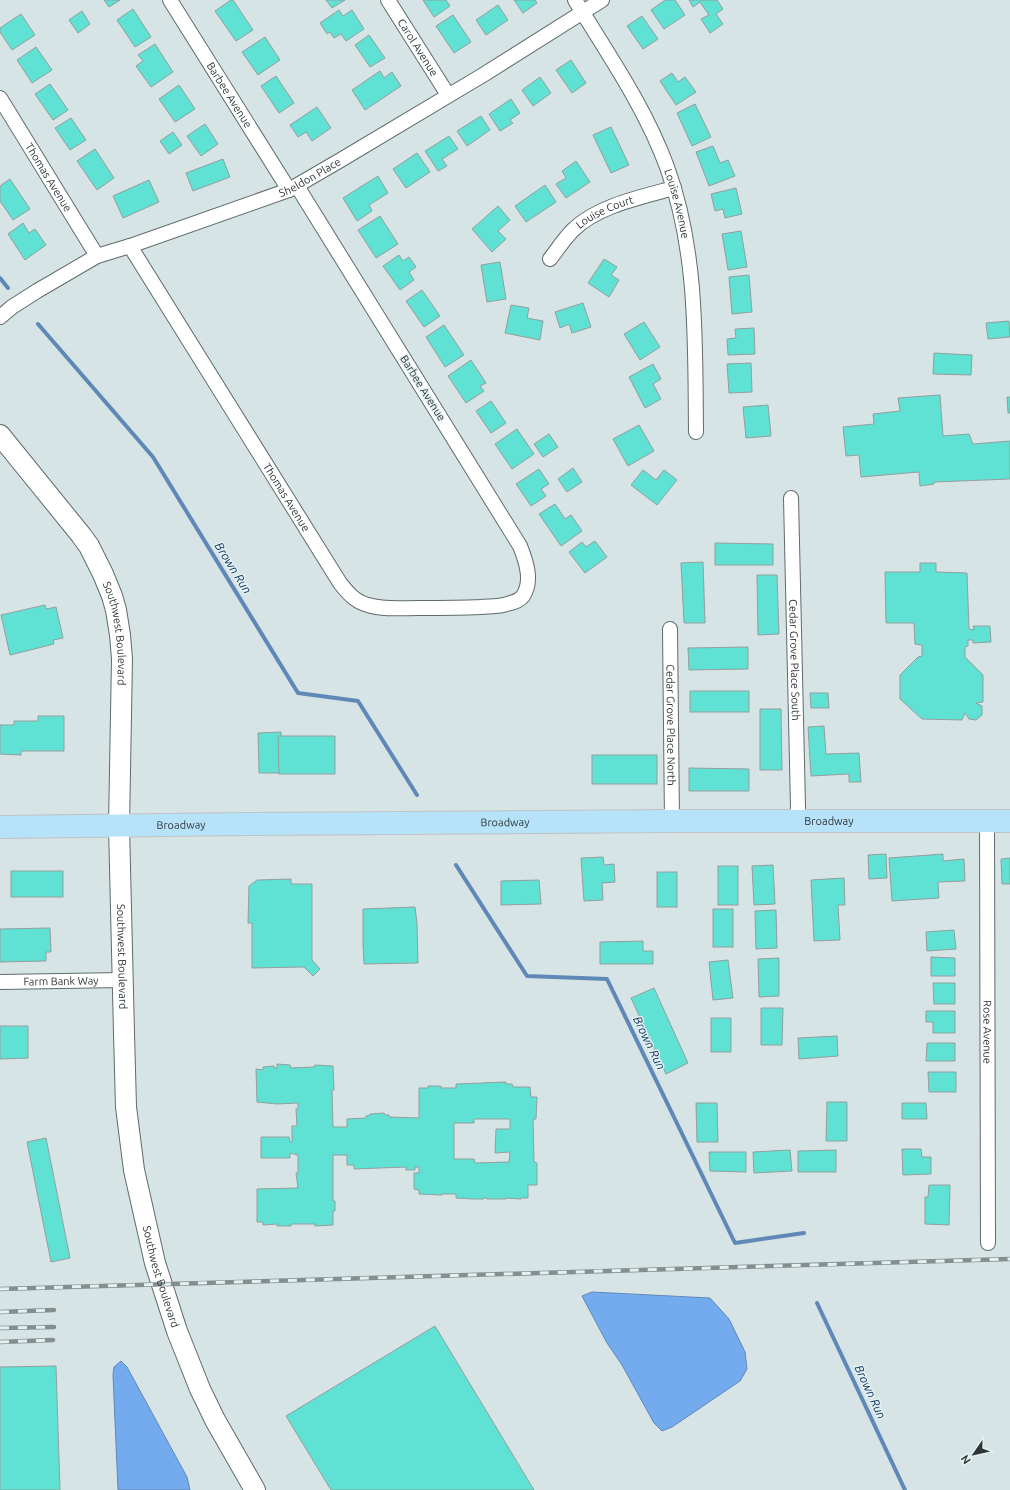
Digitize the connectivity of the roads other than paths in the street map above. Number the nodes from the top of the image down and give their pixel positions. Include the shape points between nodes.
1 (170, 0) edge
2 (388, 0) edge
3 (575, 0) edge
4 (602, 0) edge
5 (582, 12) junction
6 (448, 95) junction
7 (0, 98) edge
8 (293, 188) junction
9 (674, 188) junction
10 (130, 246) junction
11 (97, 256) junction
12 (550, 260) dead end
13 (0, 317) edge
14 (696, 432) dead end
15 (0, 436) edge
16 (791, 498) dead end
17 (523, 596) joint
18 (670, 630) dead end
19 (672, 821) junction
20 (797, 821) junction
21 (987, 821) junction
22 (1010, 821) edge
23 (119, 826) junction
24 (0, 827) edge
25 (122, 980) junction
26 (0, 982) edge
27 (988, 1243) dead end
28 (255, 1490) edge

1 - 8 street, Barbee Avenue
2 - 6 street, Carol Avenue
3 - 5 street, Louise Avenue
4 - 5 street, Sheldon Place
5 - 6 street, Sheldon Place
5 - 9 street, Louise Avenue via 643,114
6 - 8 street, Sheldon Place
7 - 11 street, Thomas Avenue
8 - 10 street, Sheldon Place
8 - 17 street, Barbee Avenue via 520,546 528,571
9 - 12 street, Louise Court via 614,206 584,222 573,230
9 - 14 street, Louise Avenue via 692,276
10 - 11 street, Sheldon Place
10 - 17 street, Thomas Avenue via 348,594 357,601 379,608 506,605
11 - 13 street, Sheldon Place via 37,291
15 - 23 street, Southwest Boulevard via 53,498 89,546 112,596 122,659
16 - 20 street, Cedar Grove Place South
18 - 19 street, Cedar Grove Place North
19 - 20 main road, Broadway
19 - 23 main road, Broadway
20 - 21 main road, Broadway
21 - 22 main road, Broadway
21 - 27 street, Rose Avenue
23 - 24 main road, Broadway
23 - 25 street, Southwest Boulevard
25 - 26 street, Farm Bank Way
25 - 28 street, Southwest Boulevard via 126,1107 134,1170 155,1263 177,1331 200,1389

